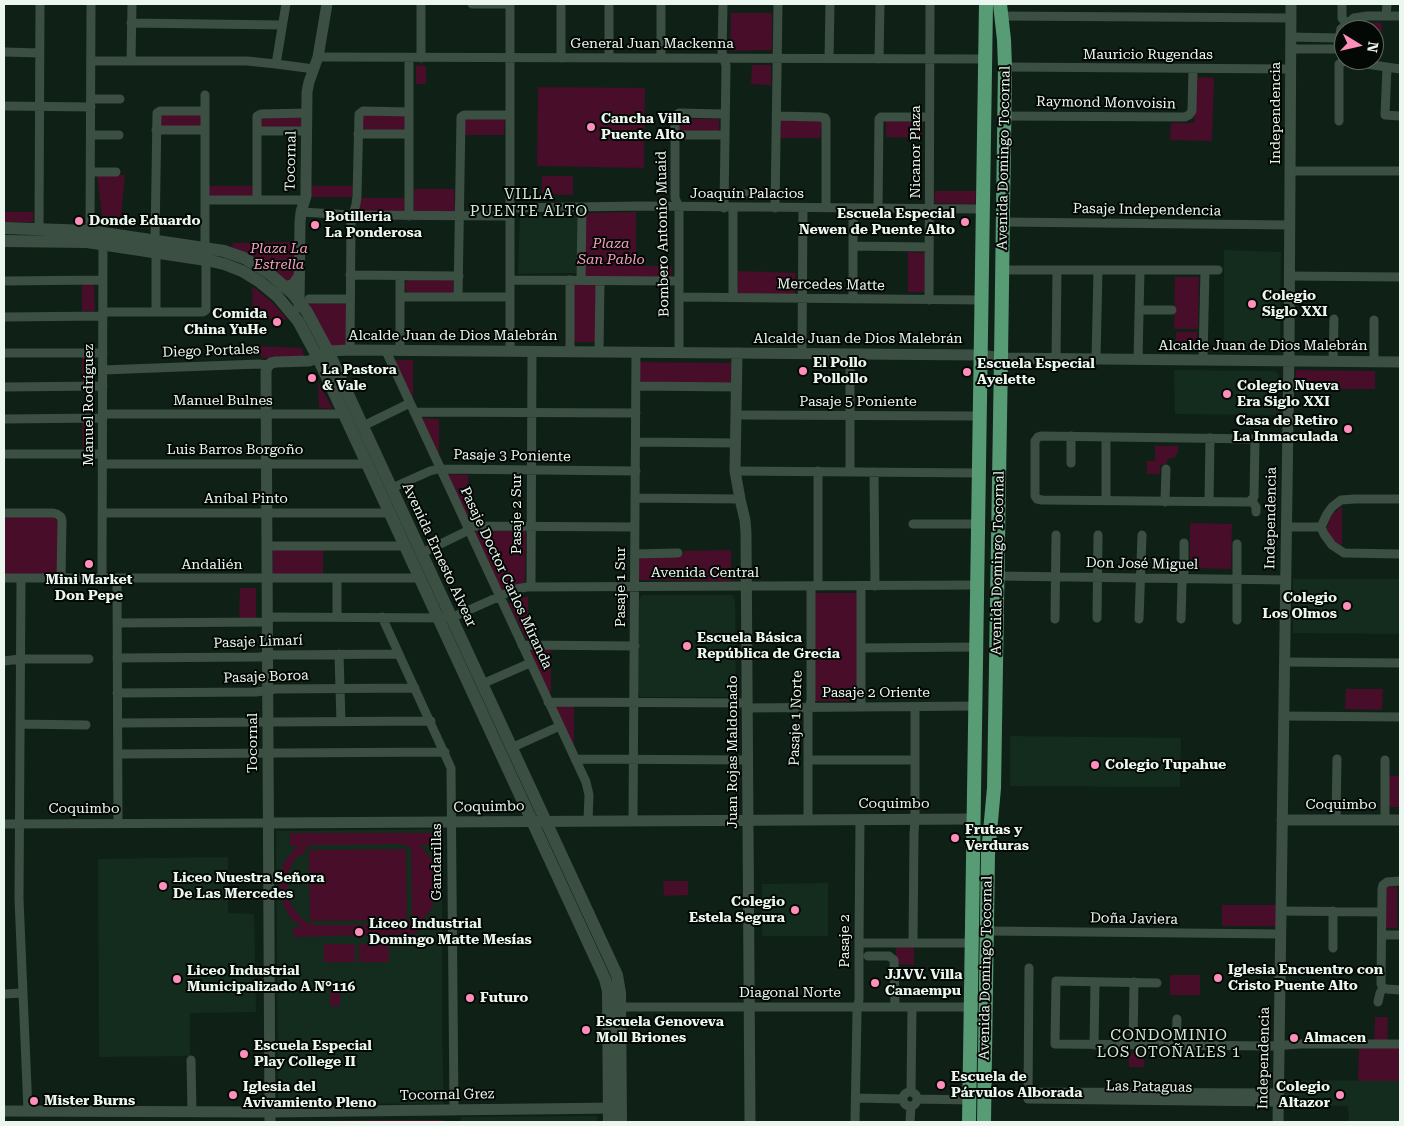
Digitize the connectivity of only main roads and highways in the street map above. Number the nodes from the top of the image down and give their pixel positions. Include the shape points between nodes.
1 (986, 4) edge
2 (1001, 10) edge
3 (985, 90) junction
4 (1005, 96) junction
5 (4, 228) edge
6 (99, 236) junction
7 (4, 241) edge
8 (206, 254) junction
9 (299, 277) road end
10 (286, 287) junction
11 (323, 354) junction
12 (978, 524) junction
13 (998, 526) junction
14 (996, 635) junction
15 (977, 641) junction
16 (539, 822) junction
17 (971, 975) junction
18 (986, 975) junction
19 (970, 1070) junction
20 (984, 1070) junction
21 (615, 1108) junction
22 (609, 1122) edge
23 (621, 1122) edge
24 (969, 1122) edge
25 (984, 1122) edge

1 - 3 main road, Avenida Domingo Tocornal
2 - 4 main road, Avenida Domingo Tocornal
3 - 4 main road via 994,99
3 - 12 main road, Avenida Domingo Tocornal
4 - 13 main road, Avenida Domingo Tocornal
5 - 6 main road, Avenida Ernesto Alvear
6 - 7 main road, Avenida Ernesto Alvear via 87,242
6 - 8 main road, Avenida Ernesto Alvear
8 - 10 main road, Avenida Ernesto Alvear via 224,252 244,258
8 - 11 main road, Avenida Ernesto Alvear via 256,279 277,296
9 - 10 main road via 293,285
10 - 11 main road, Avenida Ernesto Alvear via 304,300
11 - 16 main road, Avenida Ernesto Alvear via 344,414 438,617
11 - 16 main road, Avenida Ernesto Alvear via 363,426 392,488 512,748
12 - 13 main road via 990,518
12 - 15 main road, Avenida Domingo Tocornal
13 - 14 main road, Avenida Domingo Tocornal
14 - 15 main road
14 - 18 main road, Avenida Domingo Tocornal
15 - 17 main road, Avenida Domingo Tocornal
16 - 21 main road, Avenida Ernesto Alvear via 611,977 608,991 614,1007
17 - 18 main road via 978,978
17 - 19 main road, Avenida Domingo Tocornal
18 - 20 main road, Avenida Domingo Tocornal
19 - 20 main road
19 - 24 main road, Avenida Domingo Tocornal
20 - 25 main road, Avenida Domingo Tocornal
21 - 22 main road, Avenida Ernesto Alvear
21 - 23 main road, Avenida Ernesto Alvear

